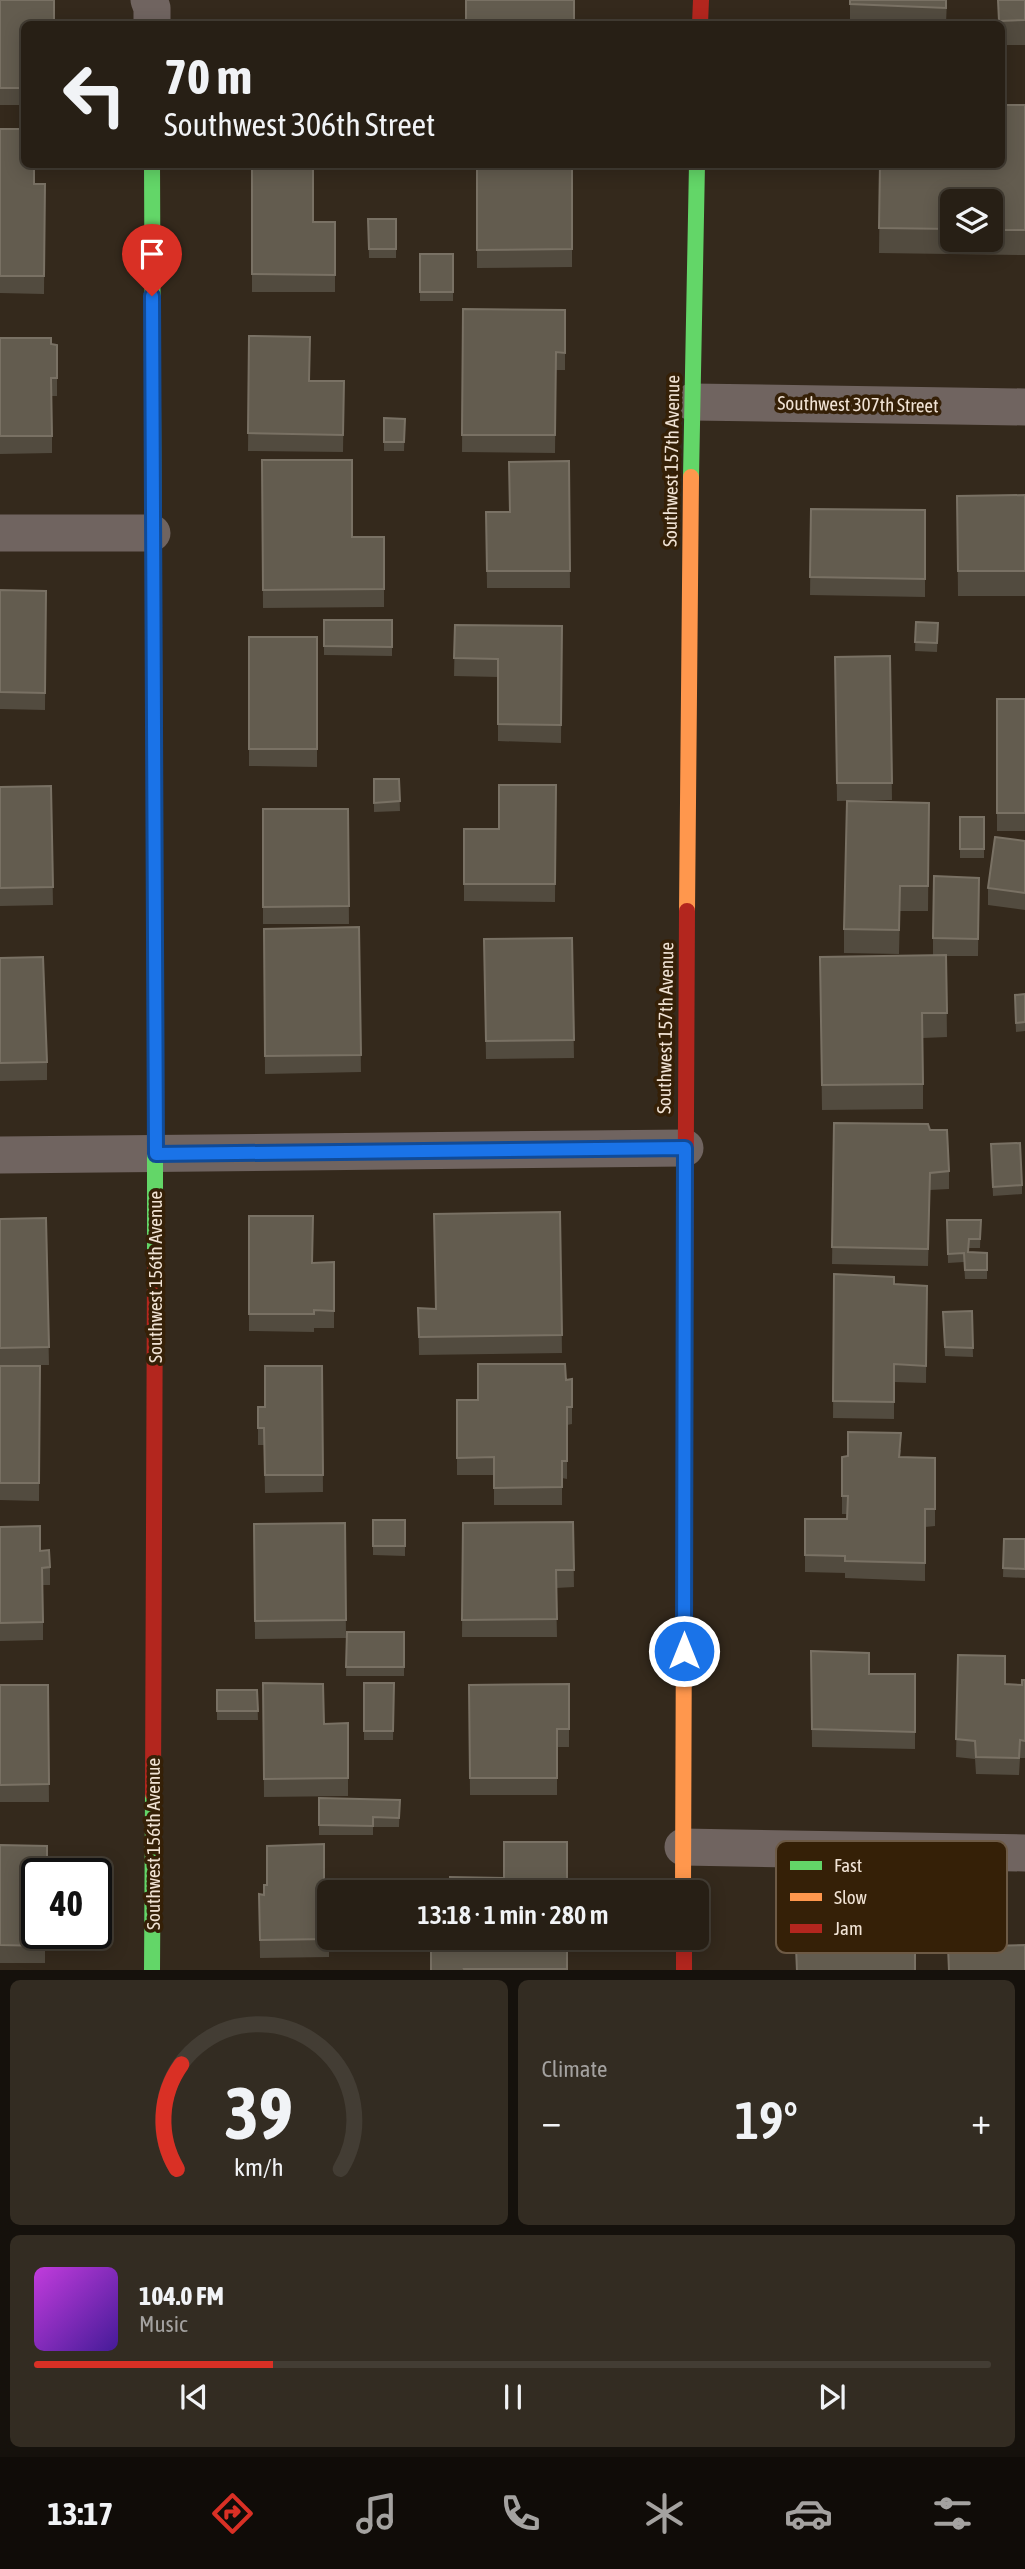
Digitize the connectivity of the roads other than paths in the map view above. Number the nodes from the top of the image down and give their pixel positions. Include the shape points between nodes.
1 (149, 0) edge
2 (701, 0) edge
3 (152, 21) edge
4 (700, 21) edge
5 (152, 168) edge
6 (697, 168) edge
7 (692, 402) junction
8 (1025, 407) edge
9 (0, 533) edge
10 (152, 533) junction
11 (685, 1148) junction
12 (156, 1154) junction
13 (0, 1155) edge
14 (683, 1847) junction
15 (776, 1849) edge
16 (1007, 1853) edge
17 (1025, 1853) edge
18 (683, 1880) edge
19 (684, 1950) edge
20 (152, 1970) edge
21 (684, 1970) edge

1 - 3 street
2 - 4 street
5 - 10 street, Southwest 156th Avenue
6 - 7 street, Southwest 157th Avenue
7 - 8 street, Southwest 307th Street
7 - 11 street, Southwest 157th Avenue
9 - 10 street
10 - 12 street, Southwest 156th Avenue
11 - 12 street
11 - 14 street, Southwest 157th Avenue
12 - 13 street
12 - 20 street, Southwest 156th Avenue
14 - 15 street
14 - 18 street, Southwest 157th Avenue
16 - 17 street
19 - 21 street

